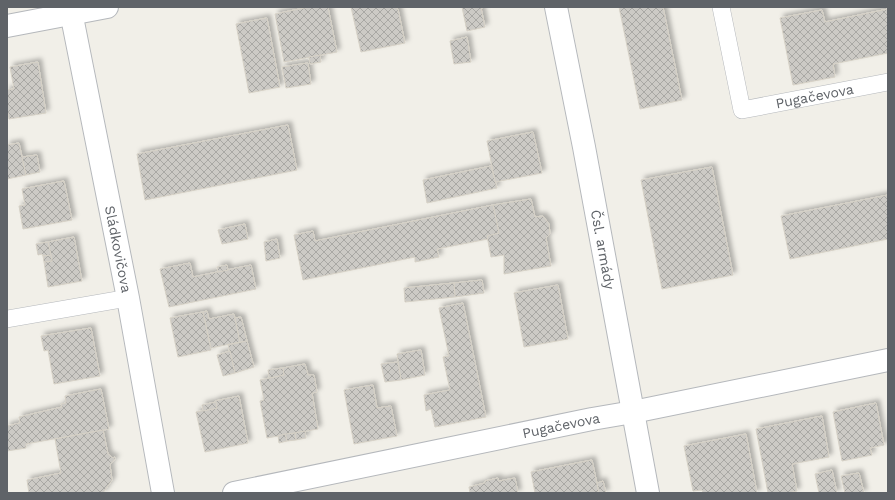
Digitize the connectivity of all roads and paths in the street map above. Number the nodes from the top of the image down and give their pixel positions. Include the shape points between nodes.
1 (107, 7) edge
2 (556, 7) edge
3 (721, 7) edge
4 (71, 10) edge
5 (7, 26) edge
6 (888, 82) edge
7 (128, 298) junction
8 (7, 319) edge
9 (888, 360) edge
10 (633, 412) junction
11 (163, 493) edge
12 (234, 493) edge
13 (648, 493) edge

1 - 4 street
2 - 10 street, Čsl. armády
3 - 6 lane, Pugačevova via 742,110
4 - 5 street
4 - 7 street, Sládkovičova
7 - 8 lane
7 - 11 street, Sládkovičova
9 - 10 street, Pugačevova
10 - 12 street, Pugačevova
10 - 13 street, Čsl. armády

